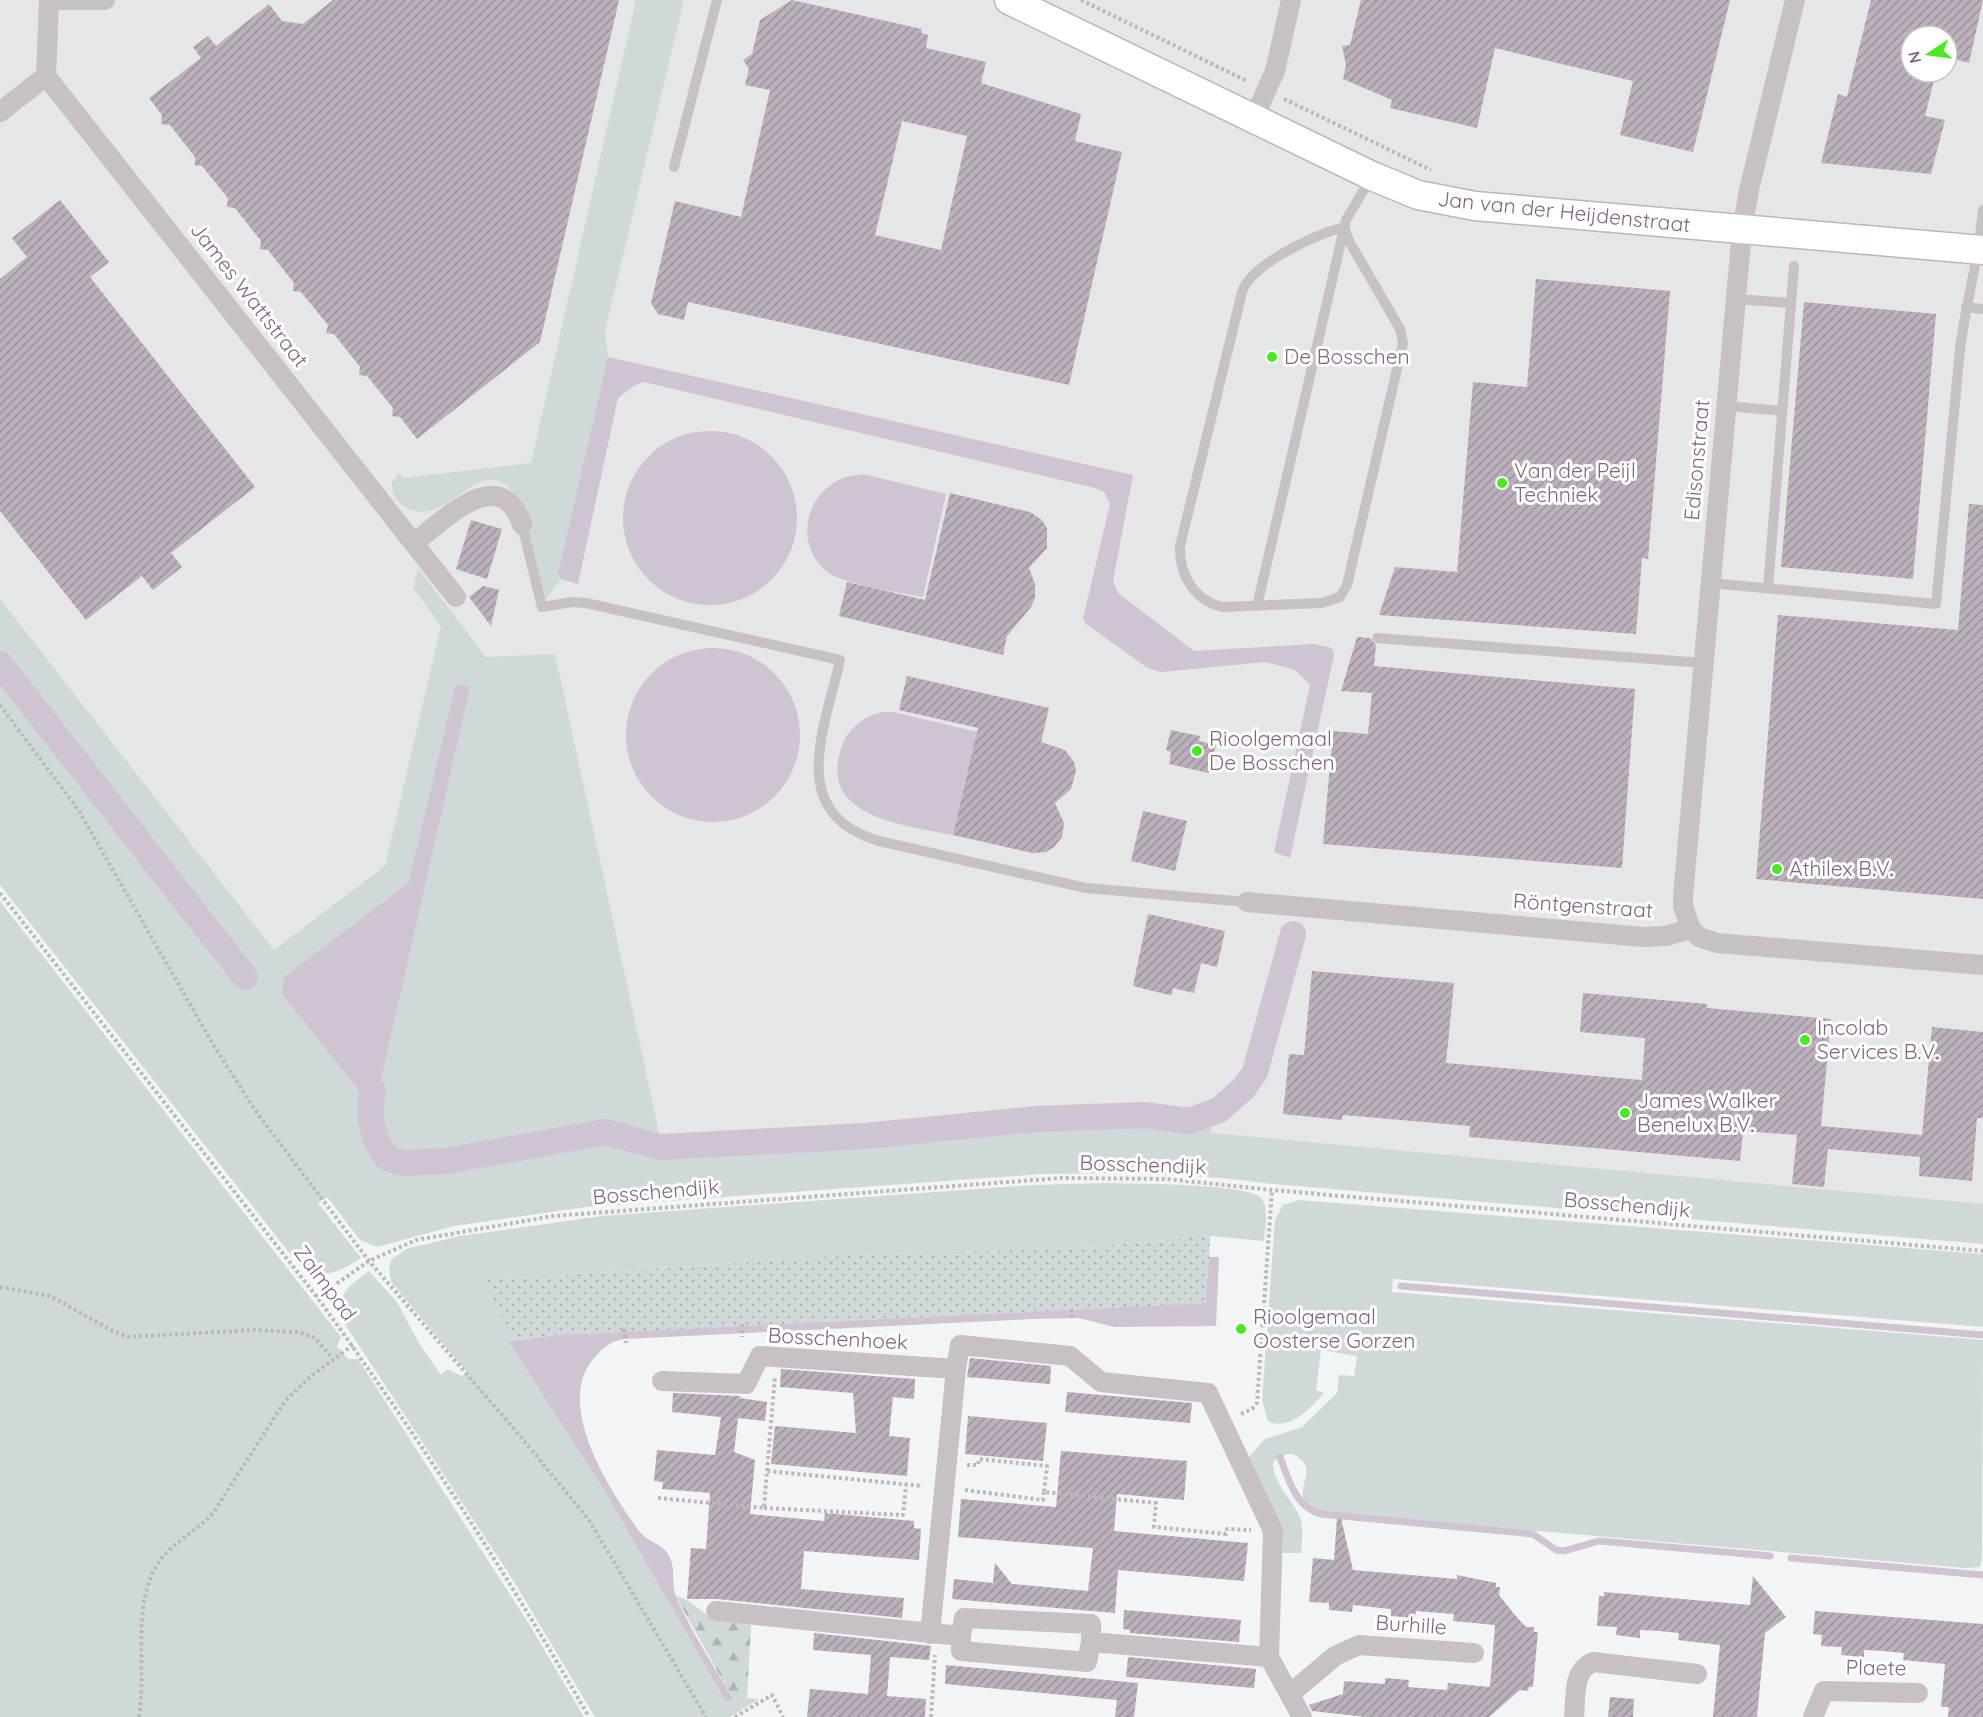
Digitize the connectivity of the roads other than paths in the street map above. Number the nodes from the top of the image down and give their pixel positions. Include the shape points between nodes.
1 (49, 0) edge
2 (59, 0) edge
3 (105, 0) edge
4 (717, 0) edge
5 (1009, 0) edge
6 (1291, 0) edge
7 (1795, 0) edge
8 (46, 76) junction
9 (0, 112) edge
10 (1253, 120) junction
11 (674, 167) dead end
12 (1372, 176) junction
13 (1983, 210) edge
14 (1344, 227) junction
15 (1742, 230) junction
16 (1981, 250) edge
17 (1794, 266) dead end
18 (1736, 299) junction
19 (1791, 303) junction
20 (1966, 308) junction
21 (1983, 309) edge
22 (1726, 406) junction
23 (1782, 411) junction
24 (522, 525) joint
25 (414, 543) junction
26 (1710, 583) junction
27 (1768, 588) junction
28 (456, 597) dead end
29 (1257, 606) junction
30 (1377, 638) dead end
31 (1703, 663) junction
32 (1247, 902) joint
33 (1691, 929) junction
34 (1983, 965) edge
35 (956, 1369) junction
36 (663, 1381) dead end
37 (716, 1611) dead end
38 (934, 1634) junction
39 (961, 1636) junction
40 (1091, 1642) junction
41 (1474, 1653) dead end
42 (1269, 1656) junction
43 (1697, 1674) dead end
44 (1918, 1693) dead end
45 (1290, 1694) junction
46 (1302, 1717) edge
47 (1574, 1717) edge
48 (1813, 1717) edge

1 - 8 street
2 - 3 street
4 - 11 lane
5 - 10 street, Jan van der Heijdenstraat
6 - 10 street via 1268,91
7 - 15 street, Edisonstraat
8 - 9 street
8 - 25 street, James Wattstraat
10 - 12 street, Jan van der Heijdenstraat
12 - 14 lane
12 - 15 street, Jan van der Heijdenstraat via 1418,195 1475,207
13 - 16 lane
14 - 29 lane
14 - 29 lane via 1402,337 1350,575 1340,597 1323,603
14 - 29 lane via 1317,236 1247,279 1183,528 1180,557 1193,590 1213,604
15 - 16 street, Jan van der Heijdenstraat
15 - 18 street, Edisonstraat
16 - 20 lane
17 - 19 lane
18 - 19 lane
18 - 22 street, Edisonstraat
19 - 23 lane
20 - 21 lane
20 - 27 lane via 1936,604
22 - 23 lane
22 - 26 street, Edisonstraat
23 - 27 lane
24 - 25 street via 512,503 502,496 489,496 461,507
24 - 32 lane via 542,608 586,603 840,660 817,777 834,817 856,832 879,841 1086,888
25 - 28 street, James Wattstraat
26 - 27 lane
26 - 31 street, Edisonstraat
30 - 31 lane
31 - 33 street, Edisonstraat via 1683,897
32 - 33 street, Röntgenstraat via 1644,937
33 - 34 street via 1699,937 1717,943
35 - 36 street, Bosschenhoek via 760,1356 747,1384
35 - 38 street
35 - 42 street via 960,1345 1070,1356 1101,1382 1208,1393 1273,1531
37 - 38 street
38 - 39 street
39 - 40 street via 961,1651 1087,1662
39 - 40 street via 964,1618 1091,1624
40 - 42 street
41 - 45 street, Burhille via 1359,1646 1335,1656
42 - 45 street
43 - 47 street via 1593,1662 1583,1666 1578,1677
44 - 48 street, Plaete via 1824,1691
45 - 46 street

